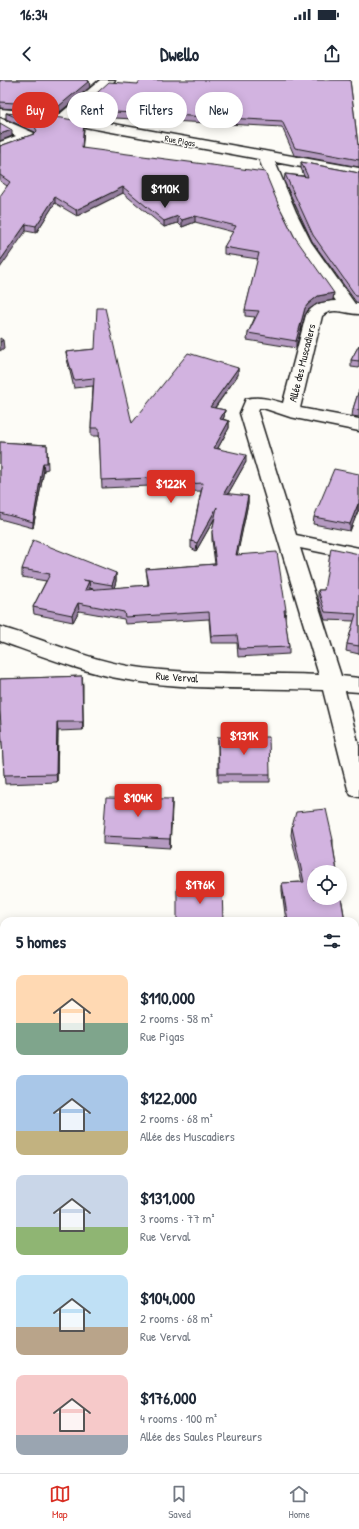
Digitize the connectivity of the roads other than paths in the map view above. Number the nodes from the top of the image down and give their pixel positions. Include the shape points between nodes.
1 (108, 80) edge
2 (0, 113) edge
3 (63, 119) junction
4 (0, 122) edge
5 (0, 147) edge
6 (265, 156) junction
7 (359, 173) edge
8 (354, 308) edge
9 (290, 412) junction
10 (359, 425) edge
11 (287, 539) junction
12 (359, 554) edge
13 (0, 634) edge
14 (332, 682) junction
15 (359, 685) edge
16 (359, 789) edge

1 - 3 street
2 - 3 street, Rue Pigas
3 - 6 street, Rue Pigas
4 - 5 street via 29,136
6 - 7 street, Rue Pigas
6 - 8 street, Allée des Muscadiers via 303,242
8 - 9 street, Allée des Muscadiers via 326,306 314,315
9 - 10 street
9 - 11 street, Allée des Muscadiers via 259,402 252,403 249,413
11 - 12 street
11 - 14 street, Allée des Muscadiers
13 - 14 street, Rue Verval via 80,662 128,673 176,678
14 - 15 street, Rue Verval
14 - 16 street, Allée des Muscadiers

